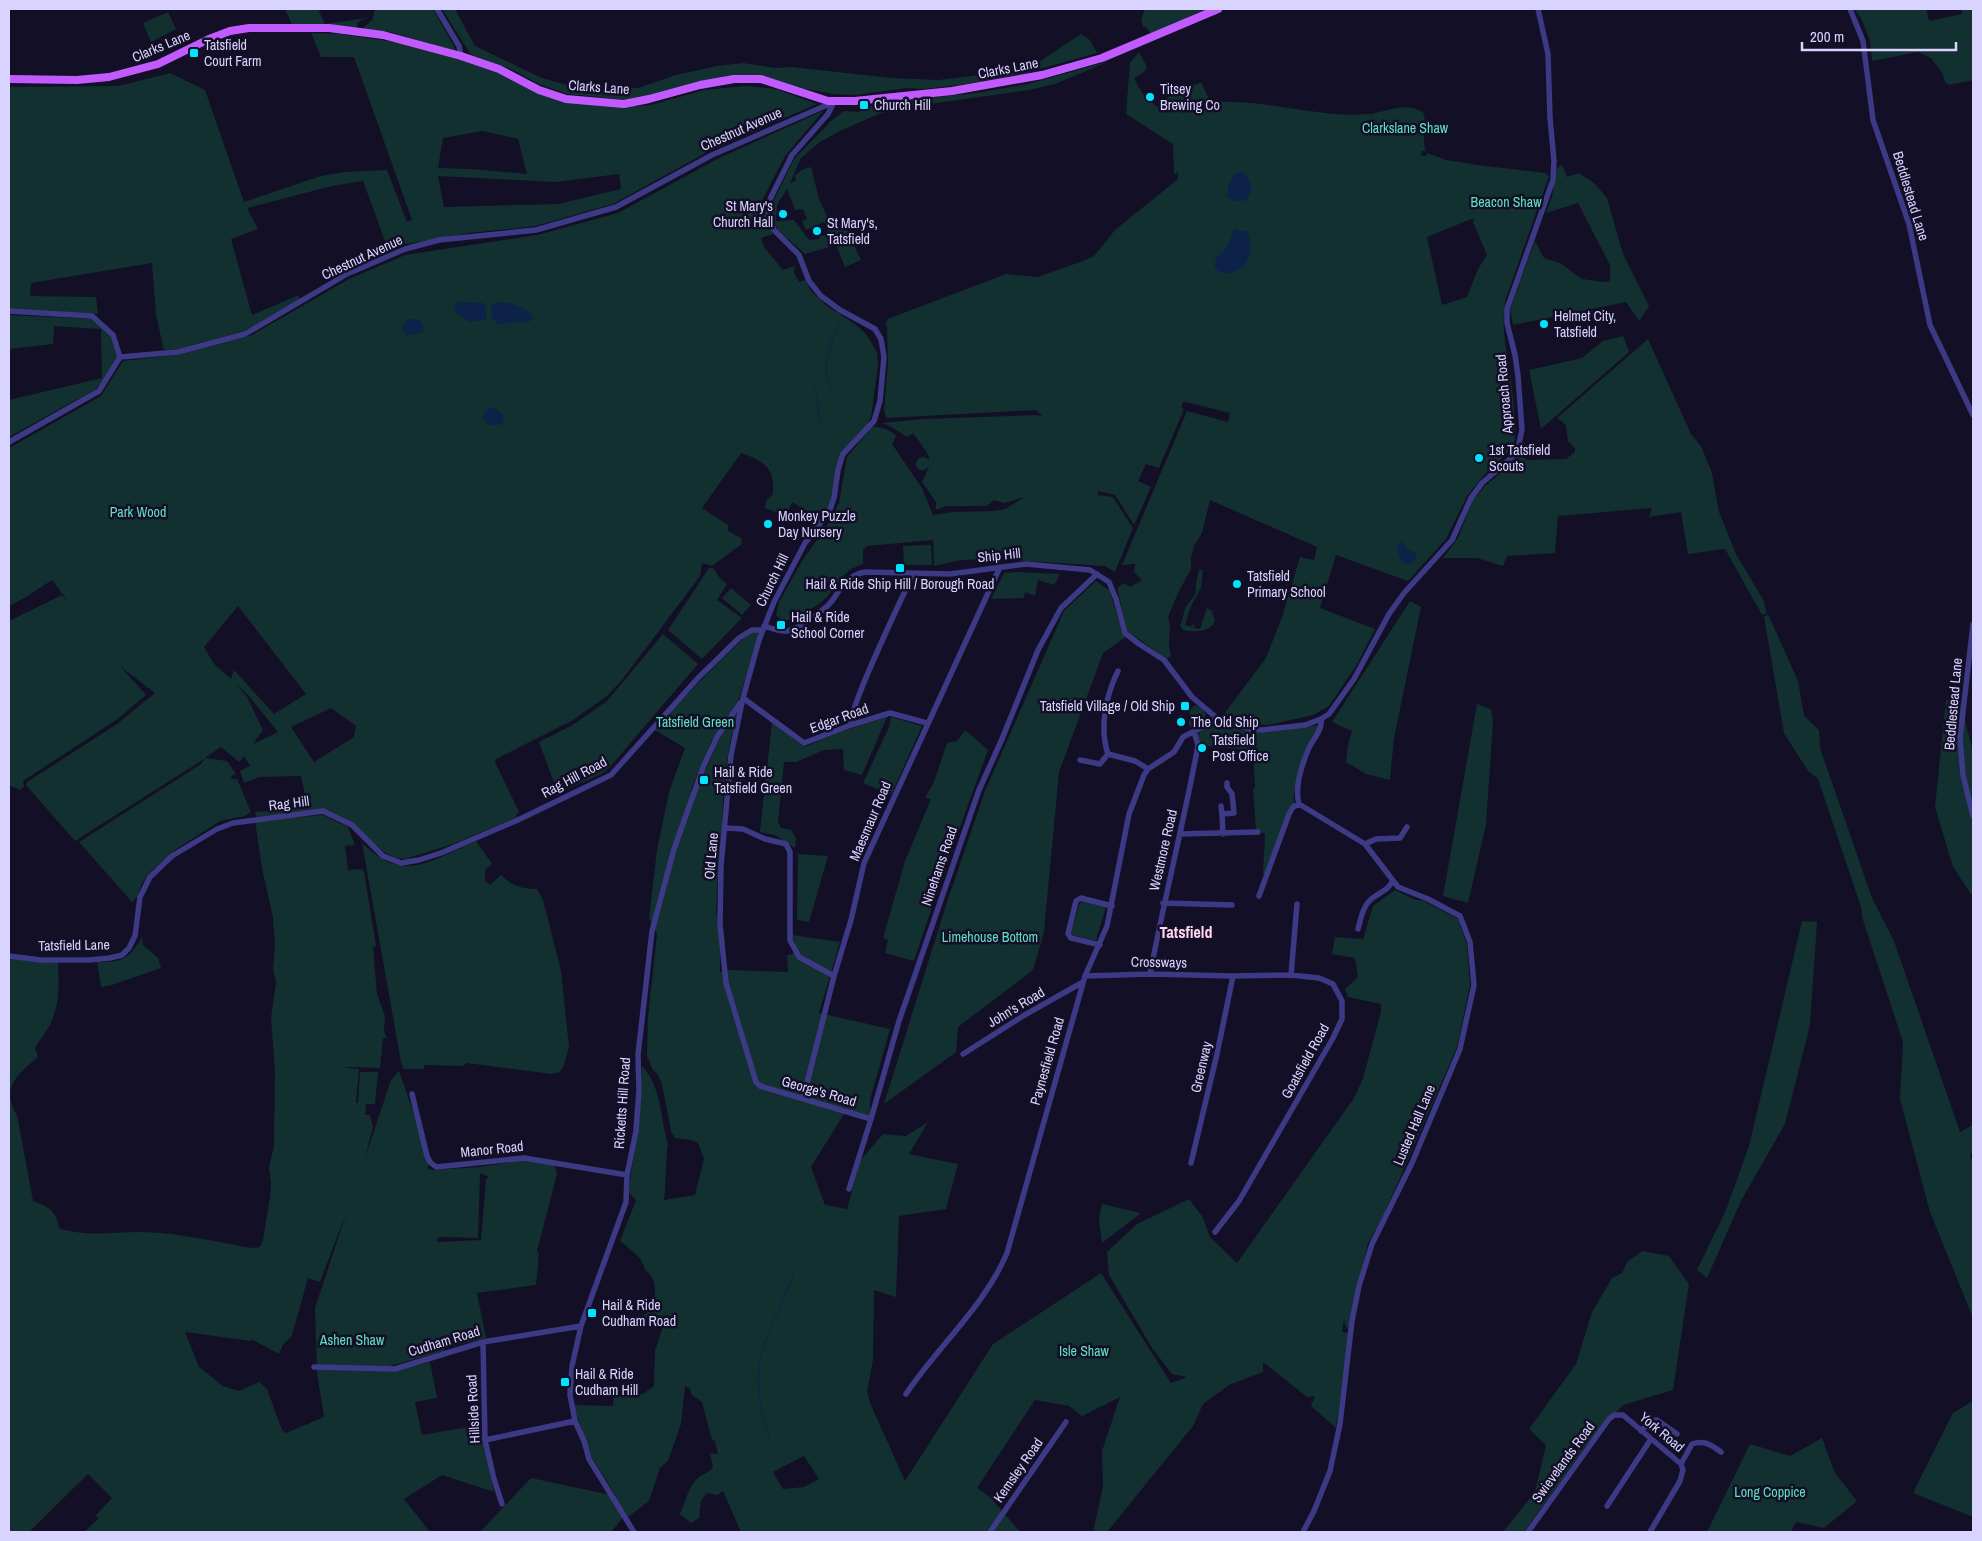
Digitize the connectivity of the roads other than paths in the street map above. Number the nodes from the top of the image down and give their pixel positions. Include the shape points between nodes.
1 (437, 9) edge
2 (1218, 9) edge
3 (1538, 9) edge
4 (1850, 9) edge
5 (461, 56) junction
6 (9, 79) edge
7 (834, 102) junction
8 (9, 311) edge
9 (120, 356) junction
10 (1973, 415) edge
11 (9, 442) edge
12 (1000, 567) junction
13 (913, 574) junction
14 (1097, 574) junction
15 (1973, 624) edge
16 (764, 628) junction
17 (1118, 671) dead end
18 (743, 699) junction
19 (1218, 719) junction
20 (1321, 719) junction
21 (927, 723) junction
22 (851, 725) junction
23 (1194, 732) junction
24 (1108, 754) junction
25 (1080, 760) dead end
26 (1148, 769) junction
27 (1227, 783) dead end
28 (1299, 804) junction
29 (1221, 806) dead end
30 (1222, 814) junction
31 (1973, 816) edge
32 (1406, 827) dead end
33 (217, 828) joint
34 (726, 828) junction
35 (359, 832) joint
36 (1258, 832) dead end
37 (1180, 834) junction
38 (1223, 834) junction
39 (1366, 844) junction
40 (1392, 882) junction
41 (1259, 896) dead end
42 (1163, 903) junction
43 (1297, 904) dead end
44 (1112, 906) junction
45 (1232, 906) dead end
46 (1358, 929) dead end
47 (1100, 945) junction
48 (9, 956) edge
49 (1150, 974) junction
50 (1291, 975) junction
51 (834, 976) junction
52 (1085, 976) junction
53 (1233, 976) junction
54 (1083, 982) junction
55 (963, 1054) dead end
56 (760, 1086) joint
57 (412, 1094) dead end
58 (803, 1099) junction
59 (871, 1119) junction
60 (1191, 1163) dead end
61 (628, 1174) junction
62 (848, 1188) dead end
63 (1215, 1232) dead end
64 (581, 1326) junction
65 (483, 1342) junction
66 (314, 1367) dead end
67 (906, 1394) dead end
68 (1623, 1414) joint
69 (575, 1421) junction
70 (1066, 1422) dead end
71 (1641, 1431) junction
72 (1677, 1434) dead end
73 (1651, 1439) junction
74 (485, 1440) junction
75 (1721, 1452) dead end
76 (1682, 1467) junction
77 (502, 1504) dead end
78 (1607, 1506) dead end
79 (634, 1532) edge
80 (990, 1532) edge
81 (1303, 1532) edge
82 (1528, 1532) edge
83 (1650, 1532) edge

1 - 5 street via 459,46
2 - 7 main road, Clarks Lane via 1102,58 1042,74 952,91
3 - 20 street, Approach Road via 1548,54 1554,172 1507,309 1518,376 1520,442 1515,453 1482,483 1471,498 1452,540 1404,593 1354,679 1329,714
4 - 10 street, Beddlestead Lane via 1863,41 1873,120 1910,224 1930,325
5 - 6 main road, Clarks Lane via 366,32 329,28 249,28 230,31 158,64 125,74 77,80
5 - 7 main road, Clarks Lane via 499,68 539,90 566,98 624,104 700,84 761,79
7 - 9 street, Chestnut Avenue via 712,155 616,208 536,230 439,240 405,249 347,274 245,334 178,352
7 - 16 street, Church Hill via 828,114 792,155 767,205 774,230 799,255 809,281 820,296 879,333 884,357 880,401 874,421 843,454 829,512 801,550
8 - 9 street via 92,316 113,334
9 - 11 street via 99,391
12 - 13 street, Ship Hill via 950,574
12 - 14 street, Ship Hill via 1026,564 1090,570
12 - 21 street, Maesmaur Road
13 - 16 street, Ship Hill via 878,571 854,575 839,588 831,603 796,628 782,631
13 - 22 street via 862,686 850,716
14 - 19 street via 1109,582 1126,632 1164,660 1192,697
14 - 59 street, Ninehams Road via 1061,608 1038,650 979,790 899,1020
15 - 31 street, Beddlestead Lane via 1960,738 1963,775
16 - 18 street, Old Lane
16 - 35 street, Rag Hill Road via 752,630 732,645 611,774 520,819 419,860 401,863 383,856
17 - 24 street via 1108,699 1105,739
18 - 22 street, Edgar Road via 804,743
18 - 34 street, Old Lane via 728,775
18 - 61 street, Ricketts Hill Road via 717,738 704,765 674,849 652,931 638,1055 636,1131
19 - 20 street via 1262,730
19 - 23 street
20 - 28 street via 1322,726 1310,746 1297,789
21 - 22 street, Edgar Road via 890,713
21 - 51 street, Maesmaur Road via 864,863
23 - 26 street via 1184,737 1174,752
23 - 37 street, Westmore Road via 1198,745
24 - 25 street via 1100,764
24 - 26 street via 1135,761
26 - 44 street, Paynesfield Road via 1129,814
27 - 30 street via 1234,813
28 - 39 street, Lusted Hall Lane
28 - 41 street via 1289,814
29 - 30 street
30 - 38 street
32 - 39 street via 1400,838 1376,839
33 - 35 street, Rag Hill via 322,811
33 - 48 street, Tatsfield Lane via 172,856 150,878 140,897 135,936 122,955 89,960
34 - 51 street via 743,829 786,844 790,852 790,940 799,957
34 - 56 street, Old Lane via 720,910 726,983 753,1074
36 - 38 street
37 - 38 street
37 - 42 street, Westmore Road
39 - 40 street, Lusted Hall Lane
40 - 46 street via 1386,891 1366,905
40 - 81 street, Lusted Hall Lane via 1460,916 1470,942 1474,985 1460,1049 1412,1163 1372,1244 1352,1321 1340,1424 1330,1471
42 - 45 street
42 - 49 street, Westmore Road
43 - 50 street
44 - 47 street, Paynesfield Road
44 - 47 street via 1081,898 1076,901 1068,934 1071,938
47 - 52 street, Paynesfield Road
49 - 52 street, Crossways
49 - 53 street, Crossways
50 - 53 street, Goatsfield Road
50 - 63 street, Goatsfield Road via 1319,978 1333,984 1342,1001 1342,1019 1243,1193
51 - 58 street, Maesmaur Road
52 - 54 street, Paynesfield Road
53 - 60 street, Greenway
54 - 55 street, John's Road
54 - 67 street, Paynesfield Road via 1007,1253 998,1275
56 - 58 street, George's Road
57 - 61 street, Manor Road via 427,1156 436,1167 524,1158
58 - 59 street, George's Road
59 - 62 street, Ninehams Road
61 - 64 street, Ricketts Hill Road via 624,1208
64 - 65 street, Cudham Road
64 - 69 street, Ricketts Hill Road via 572,1366 570,1395
65 - 66 street, Cudham Road via 395,1369
65 - 74 street, Hillside Road
68 - 71 street, York Road
68 - 82 street, Swievelands Road via 1609,1419
69 - 74 street
69 - 79 street, Ricketts Hill Road via 589,1459
70 - 80 street, Kemsley Road
71 - 72 street via 1651,1421 1657,1420
71 - 73 street, York Road
73 - 76 street, York Road
73 - 78 street
74 - 77 street, Hillside Road
75 - 76 street via 1706,1443 1692,1444
76 - 83 street via 1680,1481

